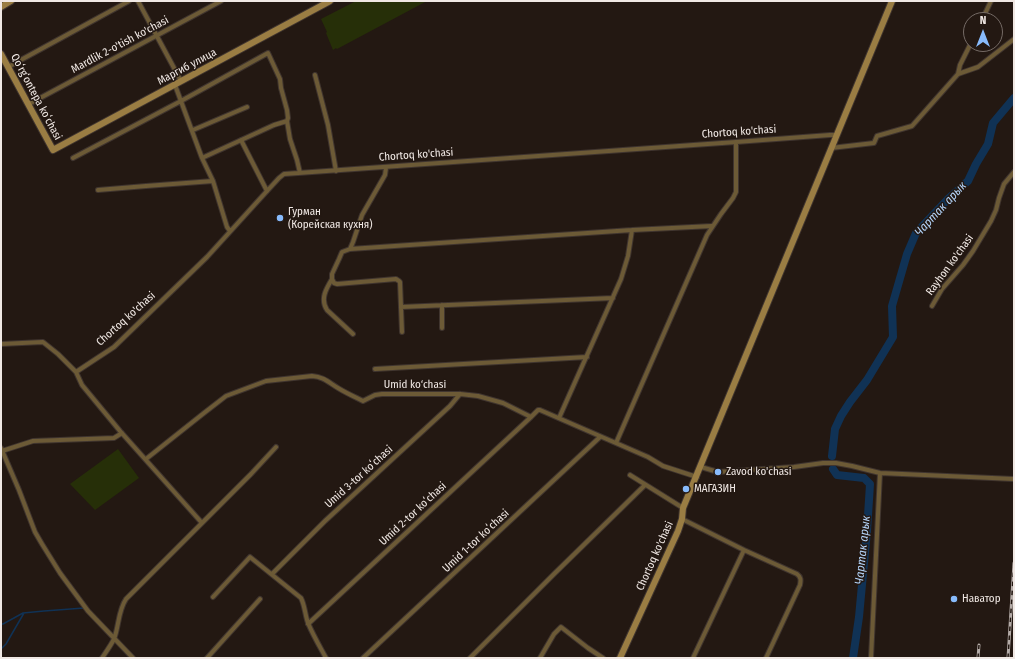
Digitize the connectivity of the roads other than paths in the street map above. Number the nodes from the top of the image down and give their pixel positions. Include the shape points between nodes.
1 (11, 1) edge
2 (129, 1) edge
3 (138, 1) edge
4 (221, 1) edge
5 (314, 1) edge
6 (330, 1) edge
7 (892, 1) edge
8 (992, 1) edge
9 (1, 7) edge
10 (318, 8) junction
11 (986, 12) edge
12 (157, 35) junction
13 (1014, 40) edge
14 (966, 52) edge
15 (1, 54) edge
16 (8, 67) junction
17 (958, 74) junction
18 (315, 75) dead end
19 (181, 81) junction
20 (175, 84) junction
21 (181, 101) junction
22 (29, 104) junction
23 (247, 107) dead end
24 (287, 121) junction
25 (193, 130) junction
26 (836, 135) junction
27 (241, 140) junction
28 (736, 142) junction
29 (831, 148) junction
30 (53, 150) joint
31 (73, 158) dead end
32 (202, 158) junction
33 (386, 168) junction
34 (336, 171) junction
35 (1014, 172) edge
36 (300, 173) junction
37 (213, 181) junction
38 (98, 190) dead end
39 (267, 191) junction
40 (712, 226) junction
41 (632, 230) junction
42 (230, 231) junction
43 (350, 249) junction
44 (332, 279) junction
45 (613, 298) junction
46 (442, 305) junction
47 (932, 306) dead end
48 (401, 307) junction
49 (442, 328) dead end
50 (402, 332) dead end
51 (353, 334) dead end
52 (1, 344) edge
53 (587, 357) junction
54 (375, 369) dead end
55 (76, 372) junction
56 (460, 394) junction
57 (531, 417) junction
58 (559, 418) junction
59 (122, 433) junction
60 (600, 437) junction
61 (616, 443) junction
62 (276, 447) dead end
63 (2, 449) edge
64 (146, 459) junction
65 (701, 467) junction
66 (880, 474) junction
67 (630, 475) dead end
68 (697, 477) junction
69 (1014, 479) edge
70 (645, 485) junction
71 (684, 508) junction
72 (682, 519) junction
73 (202, 523) junction
74 (744, 550) junction
75 (272, 574) junction
76 (213, 597) dead end
77 (260, 599) dead end
78 (308, 624) junction
79 (114, 638) junction
80 (102, 658) edge
81 (133, 658) edge
82 (207, 658) edge
83 (326, 658) edge
84 (363, 658) edge
85 (470, 658) edge
86 (540, 658) edge
87 (603, 658) edge
88 (620, 658) edge
89 (693, 658) edge
90 (766, 658) edge
91 (871, 658) edge

1 - 9 street
2 - 16 street
3 - 12 street
4 - 12 street, Mardlik 2-o'tish ko'chasi
5 - 10 street
6 - 10 street, Маргиб улица
7 - 26 street, Chortoq ko'chasi
8 - 11 street
10 - 19 street, Маргиб улица
12 - 19 street
12 - 22 street, Mardlik 2-o'tish ko'chasi
13 - 17 street via 978,68
14 - 17 street
15 - 16 street, Qoʻrgʻontepa koʻchasi
16 - 22 street, Qoʻrgʻontepa koʻchasi
17 - 29 street via 912,126 877,136 874,143
18 - 34 street via 328,125
19 - 20 street, Маргиб улица
20 - 21 street
20 - 30 street, Маргиб улица
21 - 24 street via 268,53 280,80
21 - 25 street
21 - 31 street
22 - 30 street, Qoʻrgʻontepa koʻchasi
23 - 25 street
24 - 27 street
24 - 36 street
25 - 32 street
26 - 28 street, Chortoq ko'chasi
26 - 29 street, Chortoq ko'chasi
27 - 32 street
27 - 39 street
28 - 33 street, Chortoq ko'chasi
28 - 40 street via 736,192
29 - 65 street, Chortoq ko'chasi
32 - 37 street
33 - 34 street, Chortoq ko'chasi
33 - 43 street via 385,175 362,215
34 - 36 street, Chortoq ko'chasi
35 - 47 street, Rayhon ko'chasi via 1004,184 993,216 973,251 942,288
36 - 39 street, Chortoq ko'chasi via 281,176
37 - 38 street
37 - 42 street
39 - 42 street, Chortoq ko'chasi
40 - 41 street
40 - 61 street
41 - 43 street
41 - 45 street via 628,256
42 - 55 street, Chortoq ko'chasi via 114,346
43 - 44 street via 341,254
44 - 48 street via 337,284 399,280
44 - 51 street via 324,295 324,306
45 - 46 street
45 - 53 street
46 - 48 street
46 - 49 street
48 - 50 street
52 - 55 street via 43,342
53 - 54 street
53 - 58 street
55 - 59 street via 82,385
56 - 57 street, Umid ko‘chasi via 503,403
56 - 64 street, Umid ko‘chasi via 382,394 363,401 319,376 266,381 226,396
56 - 75 street, Umid 3-tor koʻchasi
57 - 58 street via 539,410
57 - 78 street, Umid 2-tor koʻchasi
58 - 60 street
59 - 63 street via 112,438 33,441
59 - 64 street
60 - 61 street
60 - 84 street, Umid 1-tor koʻchasi
61 - 68 street via 663,466
62 - 73 street
63 - 79 street via 42,544 88,610
64 - 73 street
65 - 66 street via 718,472 836,463
65 - 68 street, Chortoq ko'chasi
66 - 69 street
66 - 91 street
67 - 70 street
68 - 71 street, Chortoq ko'chasi
70 - 71 street
70 - 85 street
71 - 72 street, Chortoq ko'chasi
72 - 74 street
72 - 88 street, Chortoq ko'chasi
73 - 79 street via 126,599
74 - 89 street
74 - 90 street via 797,574 801,581
75 - 76 street via 250,556
75 - 78 street via 301,598
77 - 82 street
78 - 83 street
79 - 80 street
79 - 81 street
86 - 87 street via 561,627

